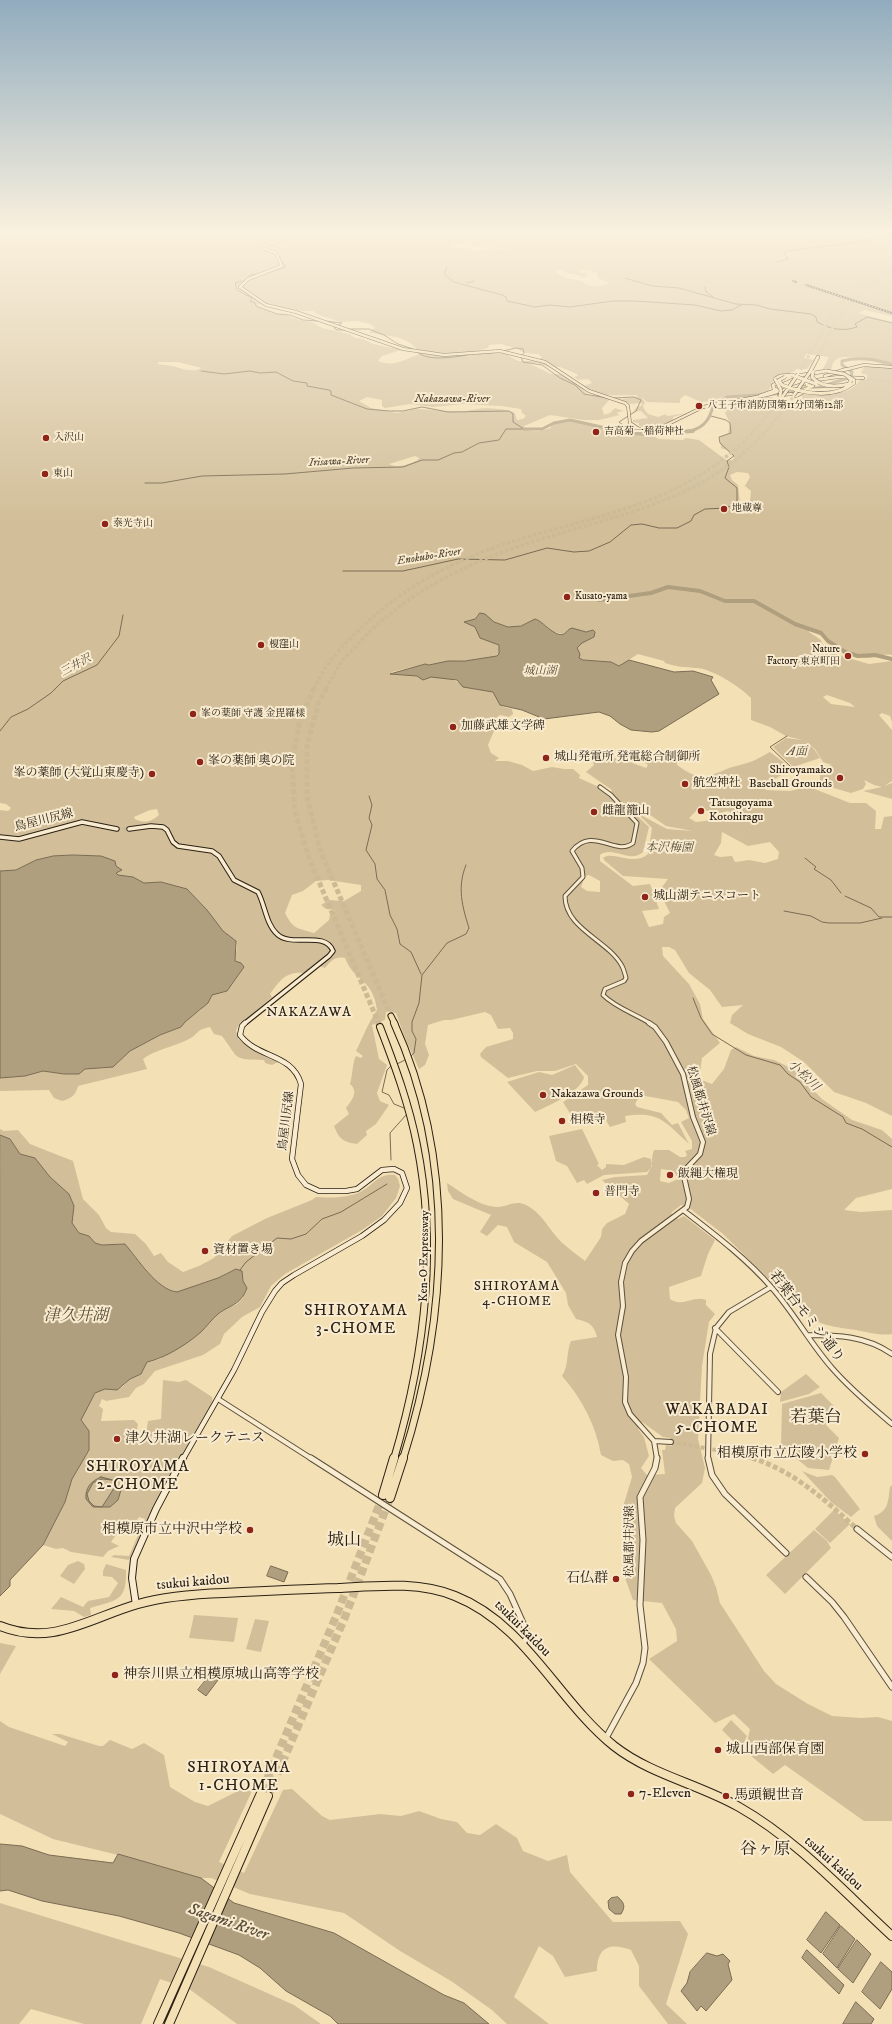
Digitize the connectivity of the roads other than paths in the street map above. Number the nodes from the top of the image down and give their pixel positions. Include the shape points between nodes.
1 (340, 327) edge
2 (818, 357) tunnel mouth
3 (892, 367) edge
4 (848, 368) junction
5 (811, 372) junction
6 (834, 374) tunnel mouth
7 (844, 376) junction
8 (863, 376) tunnel mouth
9 (790, 377) junction
10 (814, 378) junction
11 (821, 380) tunnel mouth
12 (850, 385) junction
13 (786, 387) joint
14 (807, 388) junction
15 (774, 392) junction
16 (760, 396) joint
17 (756, 398) junction
18 (600, 787) dead end
19 (117, 829) tunnel mouth
20 (130, 829) tunnel mouth
21 (0, 837) edge
22 (391, 1016) tunnel mouth
23 (380, 1027) tunnel mouth
24 (683, 1210) junction
25 (771, 1287) junction
26 (716, 1328) junction
27 (807, 1335) junction
28 (892, 1354) edge
29 (778, 1392) dead end
30 (218, 1399) junction
31 (892, 1424) edge
32 (654, 1441) junction
33 (671, 1442) tunnel mouth
34 (383, 1496) tunnel mouth
35 (390, 1498) tunnel mouth
36 (857, 1529) tunnel mouth
37 (786, 1553) dead end
38 (892, 1557) edge
39 (806, 1577) dead end
40 (136, 1605) junction
41 (1, 1626) edge
42 (522, 1644) junction
43 (892, 1687) edge
44 (606, 1738) junction
45 (892, 1936) edge
46 (158, 2024) edge
47 (169, 2024) edge

1 - 17 highway via 416,352 444,355 502,351 520,354 549,364 589,391 627,405 630,423 636,428 658,429 695,410
2 - 5 highway
3 - 4 highway via 869,364
4 - 6 highway
4 - 10 highway
5 - 12 highway, bridge via 814,379 822,384
5 - 12 highway, bridge via 795,396 806,390 836,390
7 - 8 highway, bridge
7 - 10 highway
7 - 15 highway via 811,381
9 - 9 highway, bridge via 780,376 775,379 780,390 780,398 799,370
9 - 12 highway, bridge via 826,387
9 - 12 highway, bridge via 827,372 841,373 850,376 854,381
9 - 12 highway, bridge via 779,380 780,384 802,392 830,392
9 - 15 highway
10 - 13 highway
11 - 14 highway
13 - 15 highway
14 - 15 highway
14 - 15 highway via 771,397
15 - 16 highway
15 - 17 highway
16 - 17 highway
18 - 24 street, 松風都井沢線 via 618,800 626,814 637,823 632,835 633,843 623,846 594,839 576,846 572,851 583,876 565,896 564,906 572,919 614,955 624,969 626,978 605,989 604,997 655,1027 683,1074 702,1142 700,1154 683,1172 689,1199 687,1207
19 - 21 main road, 鳥屋川尻線 via 85,822 20,839
20 - 30 main road, 鳥屋川尻線 via 162,827 179,847 205,849 217,853 232,878 258,892 278,936 284,939 322,941 331,946 330,956 250,1018 242,1026 240,1035 247,1044 292,1066 299,1074 301,1084 292,1159 309,1188 321,1193 351,1190 361,1186 374,1173 386,1170 400,1172 406,1180 401,1201 379,1223 360,1238 292,1276 278,1288
22 - 35 highway, Ken-O Expressway via 410,1063 426,1121 435,1169 439,1218 435,1318 425,1377
23 - 34 highway, Ken-O Expressway via 398,1070 414,1125 424,1190 428,1248 425,1317 409,1407
24 - 25 street, 若葉台モミジ通り via 723,1240
24 - 32 street via 632,1251 625,1263 621,1282 623,1306 618,1335 626,1377 625,1402 630,1414
25 - 26 street via 729,1310
25 - 27 street, 若葉台モミジ通り
26 - 29 street
26 - 37 street via 711,1340 708,1417 707,1456 712,1475 720,1489
27 - 28 street via 862,1338
27 - 31 street, 若葉台モミジ通り via 837,1374
30 - 40 main road, 鳥屋川尻線 via 160,1499 134,1559 131,1572
30 - 42 street via 500,1579 510,1594 527,1632 527,1638
32 - 33 street
32 - 44 street, 松風都井沢線 via 658,1453 657,1463 645,1485 640,1502 643,1540 640,1605 645,1648 643,1663 636,1683
36 - 38 street
39 - 43 street via 836,1608
40 - 41 highway, tsukui kaidou via 62,1631 46,1634 26,1635
40 - 42 highway, tsukui kaidou via 167,1597 217,1593 422,1586 458,1596 482,1608
42 - 44 highway, tsukui kaidou via 577,1709
44 - 45 highway, tsukui kaidou via 636,1761 714,1794 757,1818 798,1850
46 - 47 highway via 265,1794

